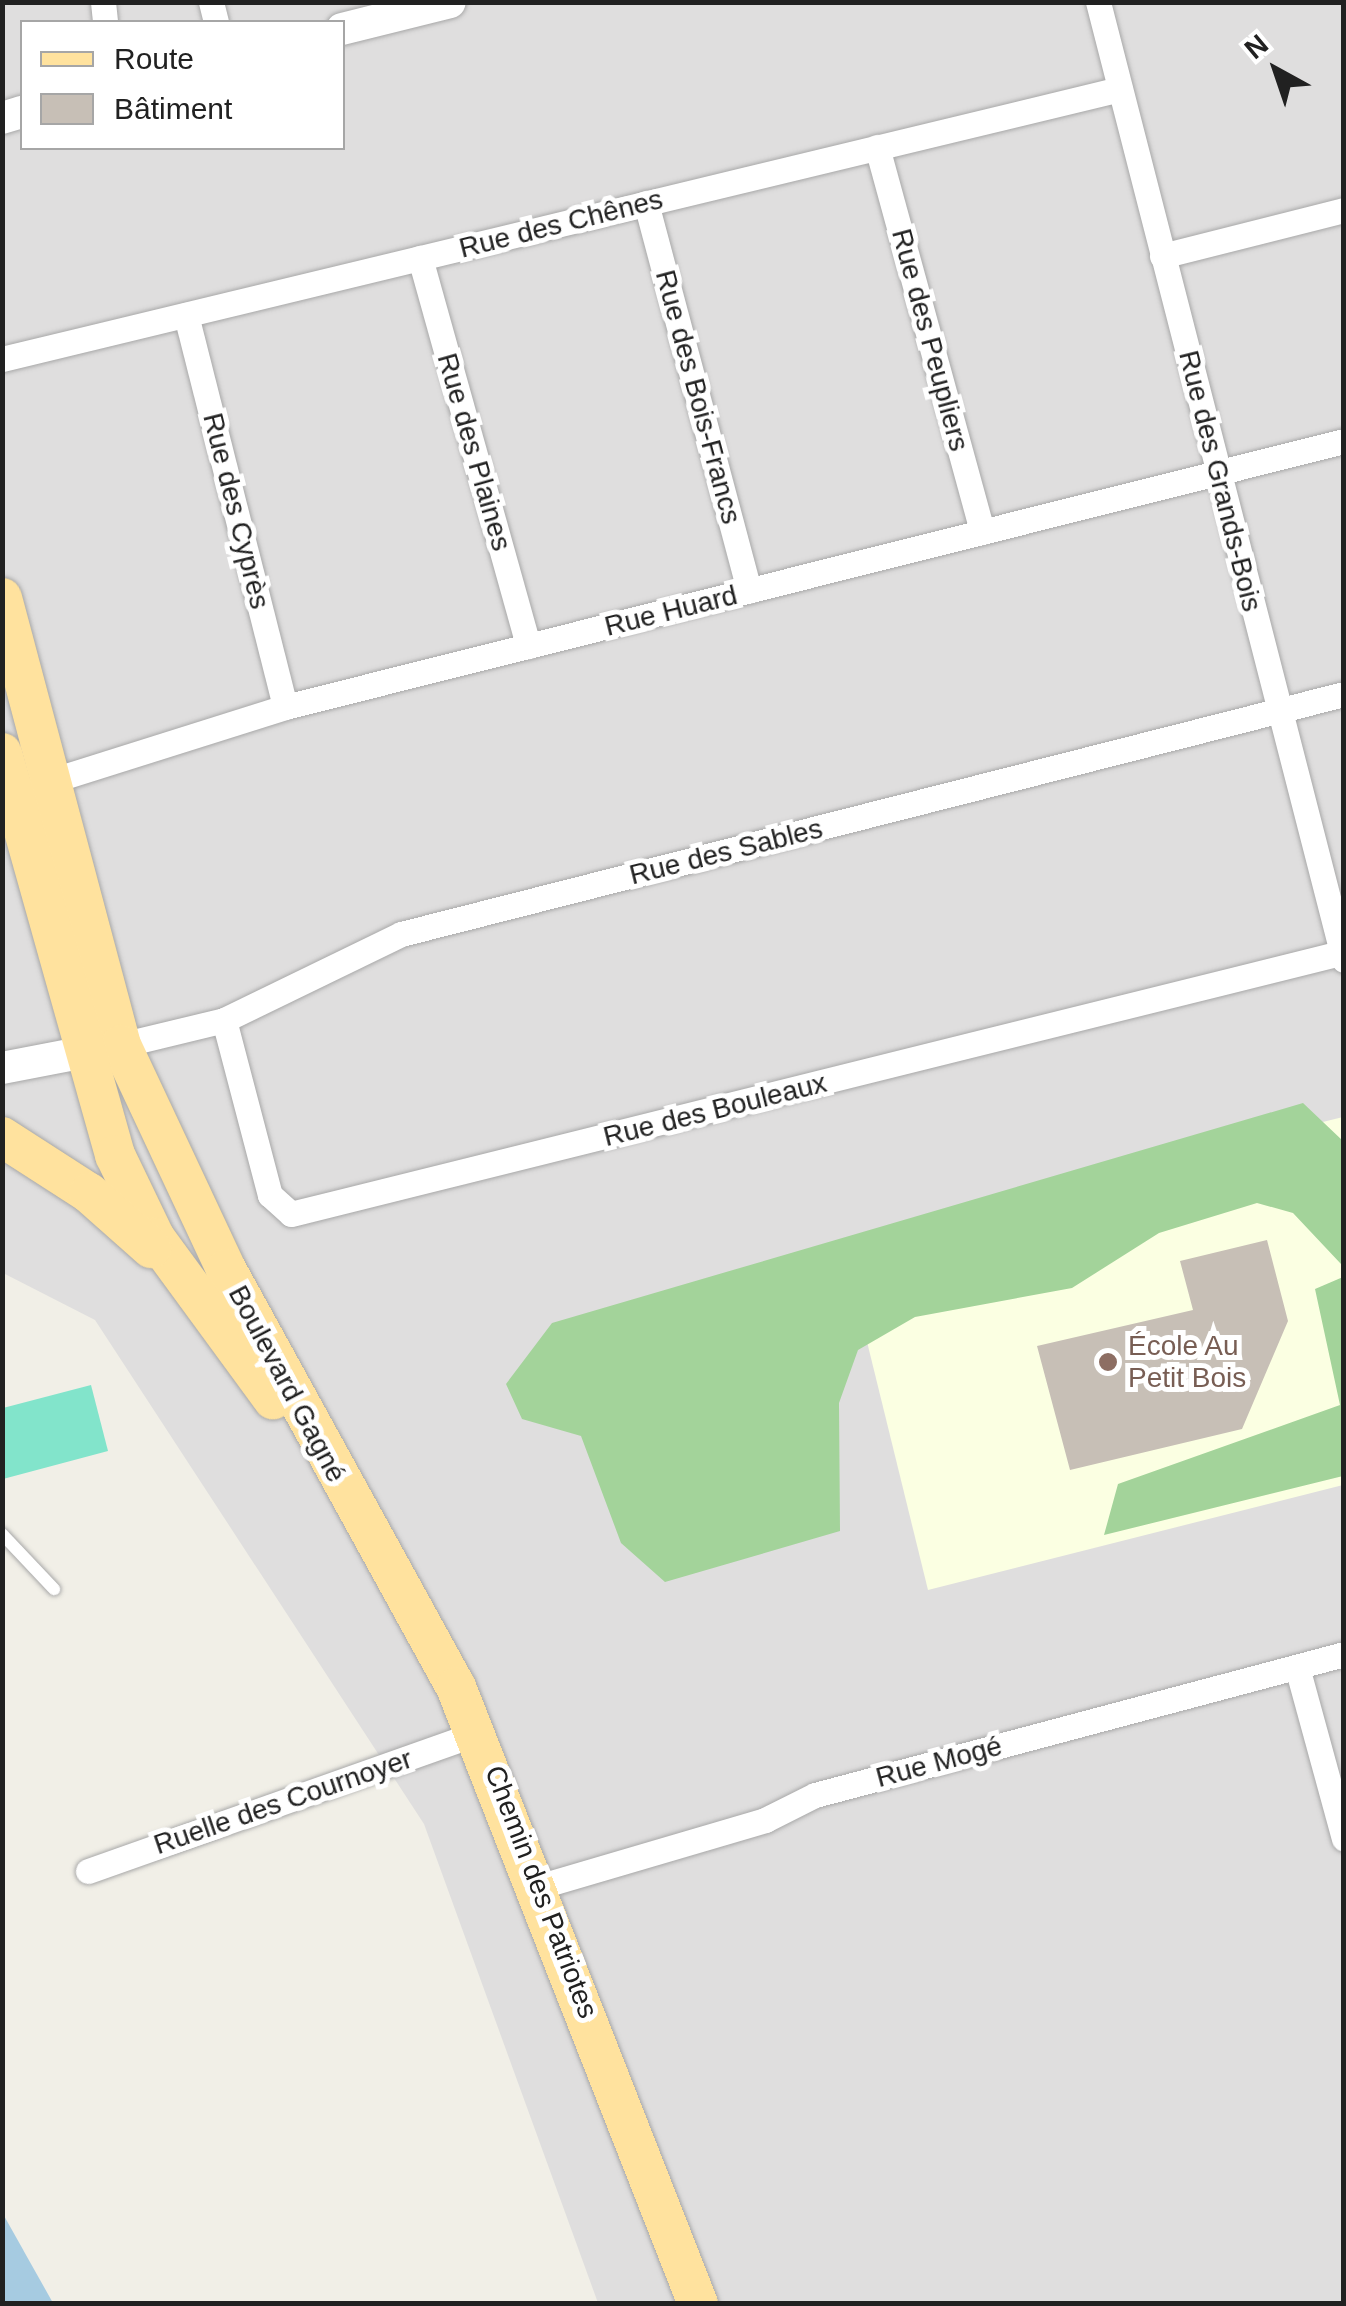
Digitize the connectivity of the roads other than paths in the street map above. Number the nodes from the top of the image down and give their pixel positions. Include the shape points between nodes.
1 (450, 2) edge
2 (1098, 2) edge
3 (345, 28) edge
4 (1120, 89) junction
5 (877, 147) junction
6 (646, 203) junction
7 (1344, 210) edge
8 (1162, 256) junction
9 (420, 258) junction
10 (186, 314) junction
11 (2, 359) edge
12 (1344, 442) edge
13 (1218, 473) junction
14 (982, 532) junction
15 (750, 591) junction
16 (2, 598) edge
17 (528, 646) junction
18 (1344, 694) edge
19 (285, 707) junction
20 (1279, 711) junction
21 (2, 754) edge
22 (22, 790) edge
23 (1343, 955) edge
24 (224, 1020) junction
25 (121, 1045) junction
26 (82, 1054) junction
27 (2, 1068) edge
28 (2, 1138) edge
29 (179, 1274) junction
30 (348, 1497) junction
31 (2, 1534) edge
32 (54, 1589) dead end
33 (1344, 1654) edge
34 (1297, 1667) junction
35 (477, 1733) junction
36 (1344, 1839) edge
37 (88, 1870) dead end
38 (541, 1886) junction
39 (698, 2304) edge

1 - 3 street
2 - 4 street, Rue des Grands-Bois
4 - 5 street, Rue des Chênes
4 - 8 street, Rue des Grands-Bois
5 - 6 street, Rue des Chênes
5 - 14 street, Rue des Peupliers
6 - 9 street, Rue des Chênes
6 - 15 street, Rue des Bois-Francs
7 - 8 street
8 - 13 street, Rue des Grands-Bois
9 - 10 street, Rue des Chênes
9 - 17 street, Rue des Plaines
10 - 11 street, Rue des Chênes
10 - 19 street, Rue des Cyprès
12 - 13 street, Rue Huard
13 - 14 street, Rue Huard
13 - 20 street, Rue des Grands-Bois
14 - 15 street, Rue Huard
15 - 17 street, Rue Huard
16 - 22 main road, Boulevard Gagné
17 - 19 street, Rue Huard
18 - 20 street, Rue des Sables
19 - 22 street, Rue Huard
20 - 23 street, Rue des Grands-Bois
20 - 24 street, Rue des Sables via 401,934
21 - 22 main road, Boulevard Gagné
22 - 25 main road, Boulevard Gagné
22 - 26 main road, Boulevard Gagné
23 - 24 street, Rue des Bouleaux via 291,1214 270,1196
24 - 25 street, Rue des Sables
25 - 26 street
25 - 30 main road, Boulevard Gagné via 160,1138
26 - 27 street
26 - 29 main road, Boulevard Gagné via 115,1154
28 - 29 main road via 89,1193
29 - 30 main road, Boulevard Gagné
30 - 35 main road, Chemin des Patriotes
31 - 32 lane
33 - 34 street, Rue Mogé
34 - 36 street
34 - 38 street, Rue Mogé via 815,1795 766,1820
35 - 37 street, Ruelle des Cournoyer
35 - 38 main road, Chemin des Patriotes
38 - 39 main road, Chemin des Patriotes

